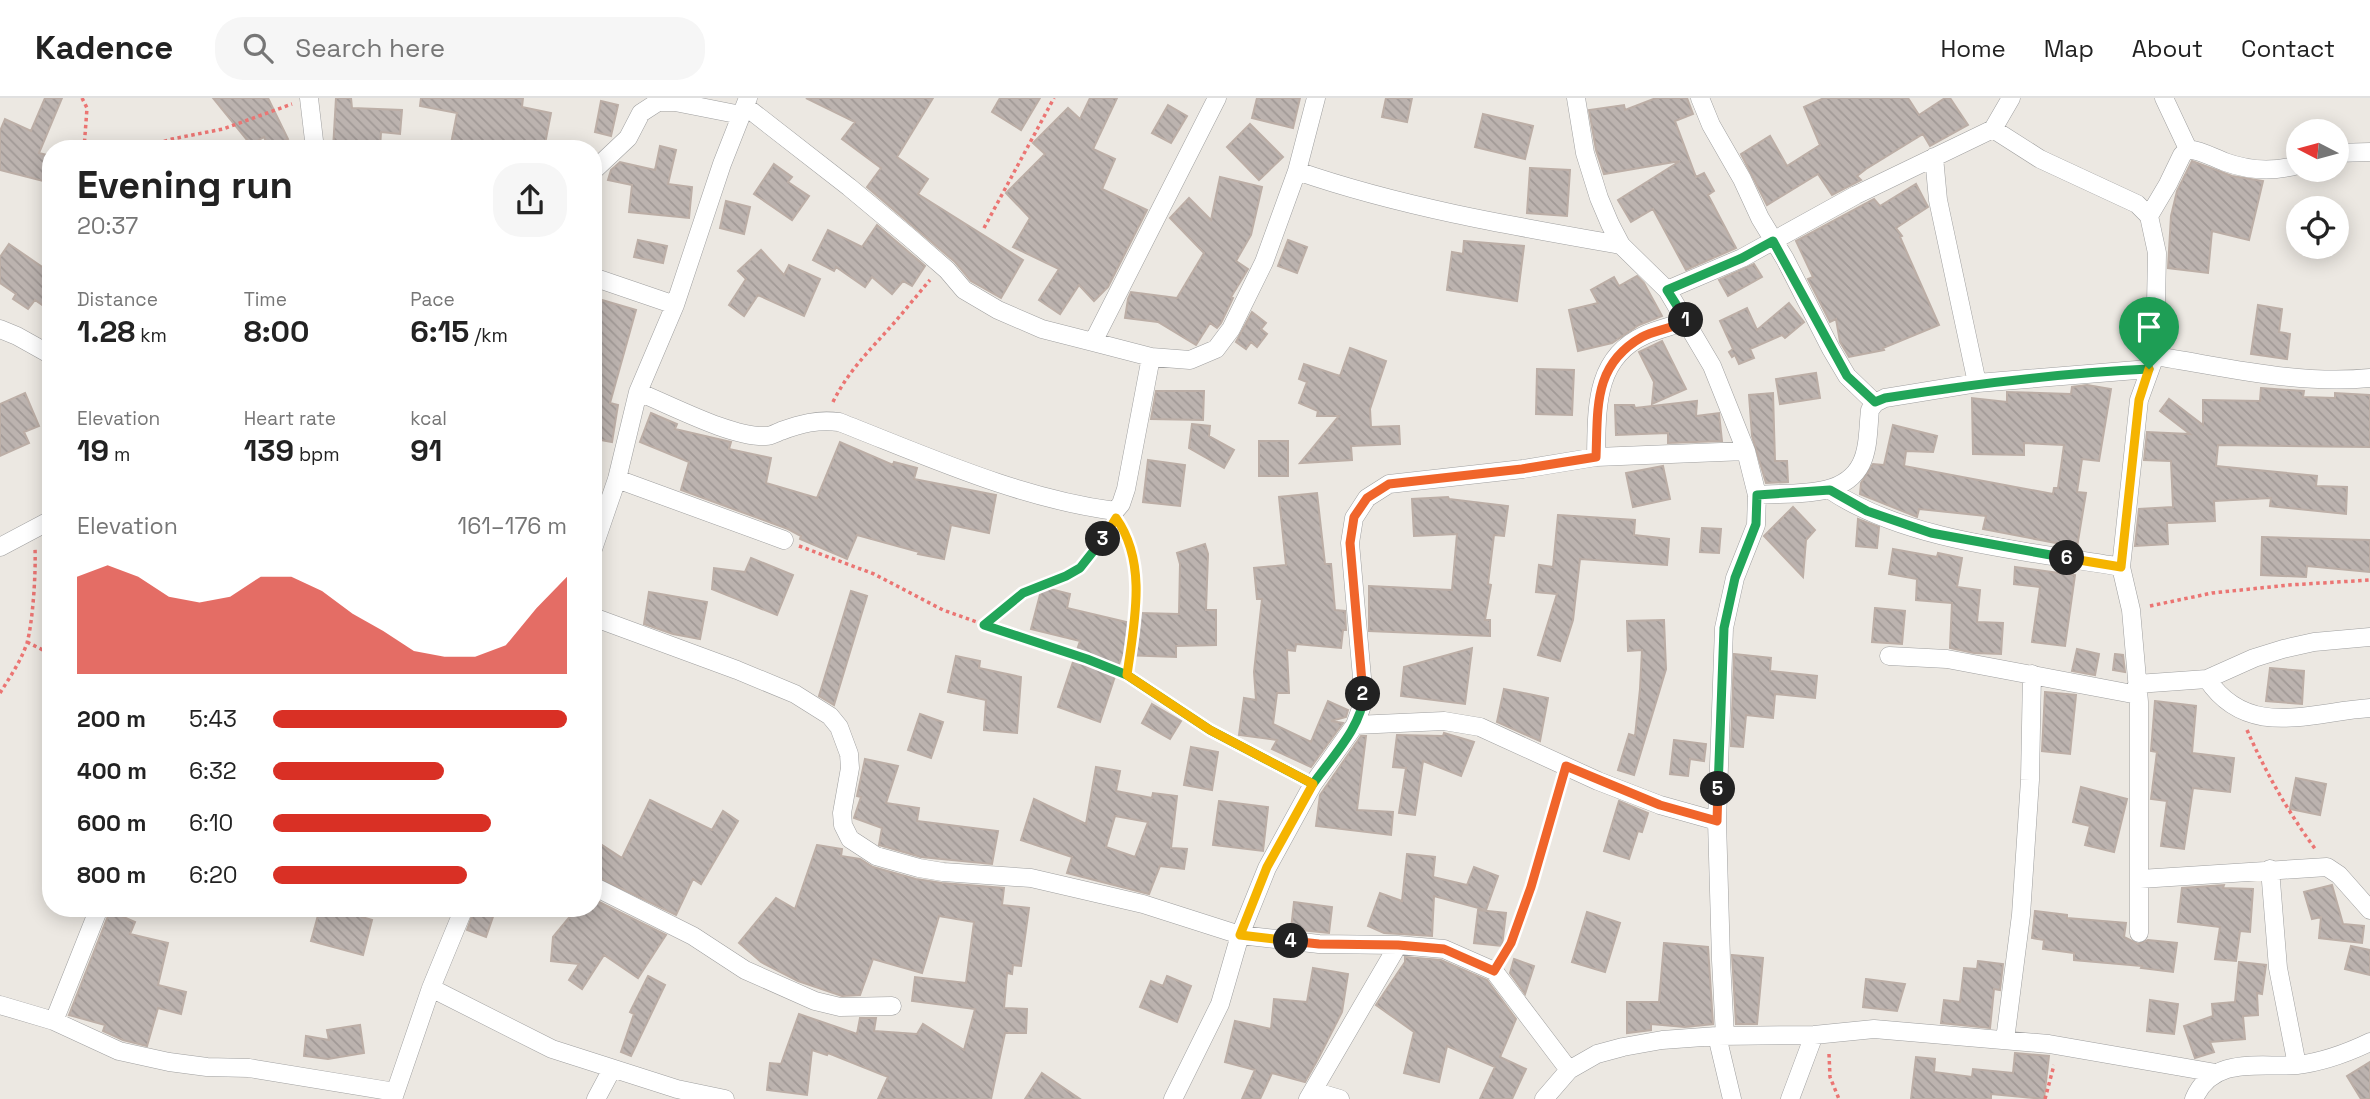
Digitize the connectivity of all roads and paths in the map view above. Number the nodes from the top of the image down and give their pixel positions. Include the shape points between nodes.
1 (82, 98) edge
2 (309, 98) edge
3 (1054, 98) edge
4 (1217, 98) edge
5 (1316, 98) edge
6 (1576, 98) edge
7 (1700, 98) edge
8 (2011, 98) edge
9 (2164, 98) edge
10 (745, 106) edge
11 (1993, 129) junction
12 (85, 140) edge
13 (168, 140) edge
14 (314, 140) edge
15 (2188, 149) junction
16 (2370, 152) edge
17 (2349, 153) edge
18 (1934, 157) junction
19 (602, 163) edge
20 (2286, 168) edge
21 (1297, 171) junction
22 (2149, 216) junction
23 (984, 228) dead end
24 (1773, 241) junction
25 (1621, 245) junction
26 (941, 266) junction
27 (602, 280) edge
28 (1667, 290) junction
29 (676, 305) junction
30 (1686, 321) junction
31 (0, 329) edge
32 (1093, 342) junction
33 (42, 350) edge
34 (1151, 357) junction
35 (2152, 363) junction
36 (2370, 378) edge
37 (1978, 383) junction
38 (638, 392) junction
39 (1875, 402) junction
40 (824, 420) junction
41 (1746, 451) junction
42 (1596, 457) junction
43 (617, 479) junction
44 (1830, 490) junction
45 (1757, 495) junction
46 (602, 513) edge
47 (1116, 515) junction
48 (42, 525) edge
49 (34, 530) junction
50 (784, 540) joint
51 (0, 547) edge
52 (2121, 567) junction
53 (2370, 580) edge
54 (2131, 610) junction
55 (602, 620) edge
56 (984, 625) junction
57 (2370, 637) edge
58 (27, 642) junction
59 (42, 650) edge
60 (1889, 656) dead end
61 (2032, 674) junction
62 (1127, 675) junction
63 (2207, 679) junction
64 (2138, 690) junction
65 (0, 693) edge
66 (2370, 708) edge
67 (2237, 709) junction
68 (1355, 725) junction
69 (1566, 766) junction
70 (1313, 784) junction
71 (1717, 821) junction
72 (2328, 867) junction
73 (2270, 869) junction
74 (2140, 878) junction
75 (602, 890) edge
76 (2370, 910) edge
77 (95, 917) edge
78 (460, 917) edge
79 (2139, 933) dead end
80 (1240, 935) junction
81 (1398, 945) junction
82 (1494, 971) junction
83 (431, 988) junction
84 (0, 1005) edge
85 (891, 1006) dead end
86 (54, 1021) junction
87 (1821, 1035) junction
88 (1721, 1037) junction
89 (2005, 1040) junction
90 (2370, 1042) edge
91 (2059, 1046) junction
92 (2297, 1065) junction
93 (612, 1069) junction
94 (1569, 1070) junction
95 (2216, 1073) junction
96 (1310, 1095) edge
97 (394, 1096) edge
98 (596, 1099) edge
99 (725, 1099) edge
100 (1173, 1099) edge
101 (1340, 1099) edge
102 (1545, 1099) edge
103 (1732, 1099) edge
104 (1790, 1099) edge
105 (1839, 1099) edge
106 (2045, 1099) edge
107 (2194, 1099) edge

1 - 12 path via 87,108
2 - 13 path via 223,129
2 - 14 street
3 - 23 path
4 - 32 street
5 - 21 street
6 - 25 street via 1585,153
7 - 24 street
8 - 11 street
9 - 15 street
10 - 19 street via 658,102 642,113 628,138
10 - 26 street
10 - 29 street
11 - 18 street
11 - 22 street via 2040,159 2137,204
15 - 20 street via 2257,170
15 - 22 street
16 - 17 street
18 - 24 street
18 - 37 street via 1938,200
21 - 25 street via 1394,200
21 - 34 street via 1264,262 1216,349 1190,359
22 - 35 street via 2157,253
24 - 28 street
24 - 39 street via 1847,376
25 - 28 street
26 - 32 street via 964,290 998,310 1042,329
26 - 40 path via 861,356
27 - 29 street
28 - 30 street
29 - 38 street
30 - 41 street via 1712,366
30 - 42 street via 1644,336 1622,350 1605,372
31 - 33 street
32 - 34 street
34 - 47 street via 1126,489
35 - 36 street via 2273,377
35 - 37 street
35 - 52 street via 2139,400
37 - 39 street
38 - 40 street via 750,435 768,436
38 - 43 street
39 - 44 street via 1861,464 1846,482
40 - 47 street via 1004,486
41 - 42 street
41 - 45 street
42 - 68 street via 1389,484 1367,498 1354,517 1350,543 1364,700
43 - 46 street
43 - 50 street
44 - 45 street
44 - 52 street via 1867,511 1931,533
45 - 71 street via 1756,524 1735,578 1724,628
47 - 56 path via 1080,568 1023,593
47 - 62 path via 1128,536 1135,566 1135,614
48 - 49 street
49 - 51 street
49 - 58 path via 36,566
50 - 56 path via 874,574 943,610
52 - 54 street
53 - 54 path via 2212,593
54 - 64 street
55 - 80 street via 795,694 830,716 845,740 850,768 843,825 850,839 876,856 943,872 1052,883 1143,904
56 - 62 path
57 - 63 street via 2283,649
58 - 59 path
58 - 65 path
60 - 61 street via 1947,659
61 - 64 street via 2078,685
61 - 89 street via 2022,901
62 - 70 path via 1210,730
63 - 64 street
63 - 67 street via 2224,701
64 - 74 street
66 - 67 street via 2274,719
67 - 72 path via 2287,811
68 - 69 street via 1444,721 1480,727
68 - 70 street
69 - 71 street via 1660,805
69 - 82 path via 1531,887 1511,943
70 - 80 street via 1267,867
71 - 88 street
72 - 73 street
72 - 76 street
73 - 74 street
73 - 92 street via 2278,968
74 - 79 street
75 - 85 street via 693,936 746,970 815,1001 840,1007
77 - 86 street
78 - 83 street
80 - 81 street via 1319,944
80 - 100 street via 1220,1004
81 - 82 street via 1444,949
81 - 96 street
82 - 94 street
83 - 93 street via 552,1049
83 - 97 street
84 - 86 street
86 - 97 street via 119,1051 169,1062 249,1068
87 - 88 street
87 - 89 street via 1874,1029
87 - 104 street
87 - 105 path
88 - 94 street via 1623,1047 1597,1054
88 - 103 street
89 - 91 street
90 - 92 street via 2345,1054
91 - 95 street
91 - 106 path
92 - 95 street via 2248,1064
93 - 98 street
93 - 99 street
94 - 102 street
95 - 107 street
96 - 101 street

